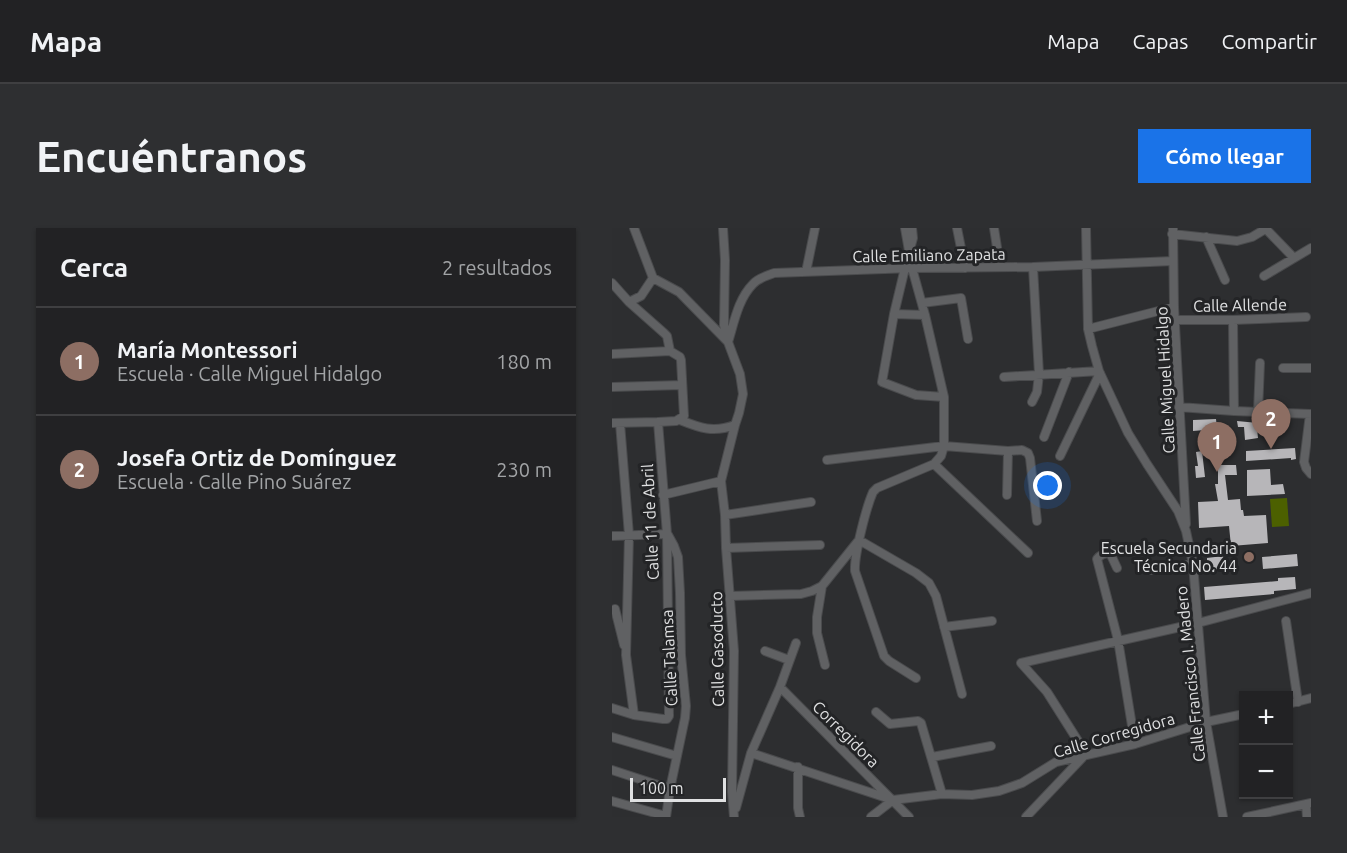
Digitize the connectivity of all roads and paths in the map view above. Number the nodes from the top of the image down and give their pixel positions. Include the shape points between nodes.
1 (634, 228) edge
2 (723, 228) edge
3 (815, 228) edge
4 (905, 228) edge
5 (912, 228) edge
6 (957, 228) edge
7 (994, 228) edge
8 (1086, 228) edge
9 (1267, 228) edge
10 (1173, 231) edge
11 (1206, 237) junction
12 (1311, 248) edge
13 (909, 251) junction
14 (1294, 258) junction
15 (1173, 261) junction
16 (1086, 264) junction
17 (1000, 267) junction
18 (1033, 267) junction
19 (908, 268) junction
20 (965, 268) junction
21 (806, 272) junction
22 (1264, 276) dead end
23 (653, 278) junction
24 (1225, 280) dead end
25 (613, 283) edge
26 (629, 302) junction
27 (922, 303) junction
28 (1174, 307) junction
29 (894, 314) junction
30 (925, 315) junction
31 (1306, 317) dead end
32 (1176, 320) junction
33 (1233, 320) junction
34 (1088, 329) junction
35 (968, 339) dead end
36 (728, 342) junction
37 (670, 351) junction
38 (612, 354) edge
39 (1260, 363) dead end
40 (1283, 368) dead end
41 (1311, 368) edge
42 (1069, 372) junction
43 (1099, 372) junction
44 (1039, 374) junction
45 (1004, 377) dead end
46 (682, 385) junction
47 (612, 387) edge
48 (944, 397) junction
49 (1032, 402) dead end
50 (1179, 407) junction
51 (1233, 411) junction
52 (1258, 412) junction
53 (1311, 414) edge
54 (680, 420) junction
55 (658, 422) junction
56 (616, 423) edge
57 (735, 425) junction
58 (1044, 437) dead end
59 (944, 446) junction
60 (1008, 450) junction
61 (1060, 456) dead end
62 (827, 460) dead end
63 (934, 464) junction
64 (1310, 472) edge
65 (721, 481) junction
66 (663, 495) junction
67 (1007, 495) dead end
68 (811, 502) dead end
69 (725, 515) junction
70 (1037, 520) dead end
71 (1186, 531) junction
72 (667, 534) junction
73 (628, 535) junction
74 (612, 536) edge
75 (859, 540) junction
76 (820, 546) dead end
77 (726, 548) junction
78 (1028, 553) dead end
79 (1193, 564) junction
80 (1118, 568) dead end
81 (1151, 570) dead end
82 (822, 586) junction
83 (1311, 593) edge
84 (730, 596) junction
85 (628, 608) junction
86 (614, 609) edge
87 (992, 621) dead end
88 (1286, 621) dead end
89 (1198, 623) junction
90 (944, 627) junction
91 (1118, 640) junction
92 (796, 643) dead end
93 (765, 651) dead end
94 (626, 655) junction
95 (789, 660) junction
96 (825, 665) dead end
97 (916, 678) dead end
98 (780, 687) junction
99 (962, 694) dead end
100 (1311, 698) edge
101 (1298, 702) junction
102 (1293, 703) edge
103 (612, 708) edge
104 (876, 712) dead end
105 (634, 715) junction
106 (1239, 715) edge
107 (1206, 723) junction
108 (612, 737) edge
109 (1135, 744) junction
110 (991, 746) dead end
111 (752, 753) junction
112 (677, 756) junction
113 (932, 757) junction
114 (1083, 757) junction
115 (798, 768) junction
116 (612, 770) edge
117 (670, 789) junction
118 (942, 794) junction
119 (893, 800) junction
120 (612, 801) edge
121 (1308, 803) edge
122 (734, 815) edge
123 (1262, 815) edge
124 (666, 817) edge
125 (800, 817) edge
126 (871, 817) edge
127 (909, 817) edge
128 (1026, 817) edge
129 (1223, 817) edge
130 (1247, 817) edge
131 (1307, 817) edge

1 - 23 street
2 - 36 street via 724,325
3 - 21 street
4 - 13 street
5 - 13 street
6 - 20 street
7 - 17 street
8 - 16 street, Calle Francisco I. Madero
9 - 11 street via 1245,240
9 - 14 street
10 - 11 street
10 - 15 street, Calle Miguel Hidalgo
11 - 24 street
12 - 14 street
13 - 19 street
14 - 22 street
15 - 16 street, Calle Emiliano Zapata
15 - 28 street, Calle Miguel Hidalgo
16 - 18 street, Calle Emiliano Zapata
16 - 34 street, Calle Francisco I. Madero
17 - 18 street, Calle Emiliano Zapata
17 - 20 street, Calle Emiliano Zapata
18 - 44 street
19 - 20 street, Calle Emiliano Zapata
19 - 21 street, Calle Emiliano Zapata
19 - 27 street
19 - 29 street
21 - 36 street, Calle Emiliano Zapata via 774,273 753,283 743,298
23 - 26 street via 641,296
23 - 36 street via 679,292
25 - 26 street
26 - 37 street via 667,336
27 - 30 street
27 - 35 street via 961,298
28 - 32 street, Calle Miguel Hidalgo
28 - 34 street
29 - 30 street
29 - 48 street via 882,382 916,395
30 - 48 street
31 - 33 street, Calle Allende
32 - 33 street, Calle Allende
32 - 50 street, Calle Miguel Hidalgo
33 - 51 street
34 - 43 street, Calle Francisco I. Madero
36 - 57 street via 740,374 742,394
37 - 38 street
37 - 46 street via 680,357
39 - 52 street
40 - 41 street
42 - 43 street
42 - 44 street
42 - 58 street
43 - 61 street
43 - 71 street, Calle Francisco I. Madero via 1128,434 1178,510
44 - 45 street
44 - 49 street
46 - 47 street
46 - 54 street via 684,416
48 - 59 street
50 - 51 street
50 - 71 street, Calle Miguel Hidalgo
51 - 52 street
52 - 53 street
53 - 64 street via 1304,462
54 - 55 street
54 - 57 street via 706,429
55 - 56 street
55 - 66 street, Calle 11 de Abril
56 - 73 street
57 - 65 street
59 - 60 street
59 - 62 street
59 - 63 street
60 - 67 street
60 - 70 street via 1028,453
63 - 75 street via 877,488 871,496
63 - 78 street
65 - 66 street
65 - 69 street, Calle Gasoducto
66 - 72 street, Calle 11 de Abril
68 - 69 street
69 - 77 street, Calle Gasoducto
71 - 79 street, Calle Francisco I. Madero
72 - 73 street
72 - 105 street, Calle 11 de Abril via 669,716 667,719
72 - 112 street, Calle Talamsa via 678,557 686,706
73 - 74 street
73 - 85 street
75 - 82 street
75 - 90 street via 928,584 936,596
75 - 97 street via 855,571 884,656
76 - 77 street
77 - 84 street, Calle Gasoducto
79 - 81 street
79 - 89 street, Calle Francisco I. Madero
80 - 91 street via 1110,553 1097,559
82 - 84 street via 801,594
82 - 96 street via 817,633
83 - 89 street
84 - 122 street, Calle Gasoducto
85 - 86 street
85 - 94 street
86 - 94 street
87 - 90 street
88 - 101 street
89 - 91 street
89 - 107 street, Calle Francisco I. Madero
90 - 99 street
91 - 109 street
91 - 114 street via 1021,663 1047,692 1078,741
92 - 95 street
93 - 95 street
94 - 105 street
95 - 98 street
98 - 111 street
98 - 119 street, Corregidora
100 - 101 street
101 - 102 street
103 - 105 street
104 - 113 street via 890,724 921,723
106 - 107 street, Calle Corregidora
107 - 109 street, Calle Corregidora
107 - 129 street, Calle Francisco I. Madero
108 - 112 street
109 - 114 street, Calle Corregidora
110 - 113 street
111 - 115 street, Calle Corregidora
111 - 122 street
112 - 117 street, Calle Talamsa
113 - 118 street
114 - 118 street, Calle Corregidora via 1056,762 1022,783 999,791
114 - 128 street
115 - 119 street, Calle Corregidora
115 - 125 street
116 - 117 street
117 - 124 street, Calle Talamsa
118 - 119 street, Calle Corregidora
119 - 126 street
119 - 127 street, Corregidora
120 - 124 street
121 - 123 street
121 - 131 street
123 - 130 street

